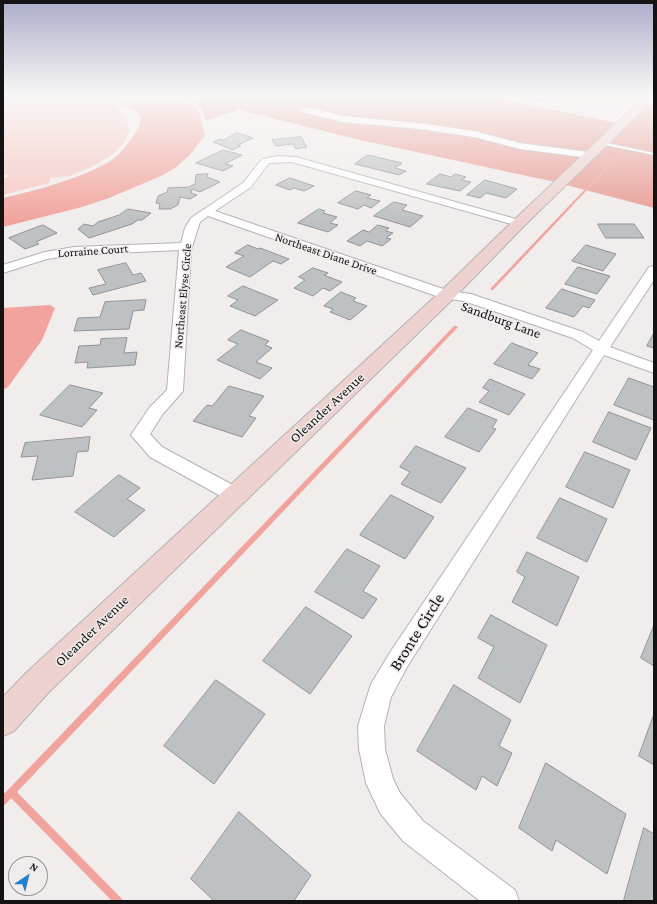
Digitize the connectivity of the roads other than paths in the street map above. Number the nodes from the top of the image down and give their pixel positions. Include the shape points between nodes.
1 (490, 138) edge
2 (606, 138) edge
3 (596, 149) junction
4 (654, 154) edge
5 (206, 212) junction
6 (519, 223) junction
7 (186, 246) junction
8 (3, 269) edge
9 (654, 270) edge
10 (447, 295) junction
11 (601, 349) junction
12 (654, 368) edge
13 (235, 495) junction
14 (3, 720) edge
15 (504, 901) edge

1 - 3 street via 520,146
2 - 3 street, Oleander Avenue
3 - 4 lane
3 - 6 street, Oleander Avenue
5 - 6 street, Northeast Elyse Circle via 247,185 266,162 292,159
5 - 7 street, Northeast Elyse Circle via 195,220 190,228
5 - 10 street, Northeast Diane Drive
6 - 10 street, Oleander Avenue
7 - 8 street, Lorraine Court via 74,251 45,256
7 - 13 street, Northeast Elyse Circle via 175,391 140,435 156,452
9 - 11 street, Bronte Circle
10 - 11 street, Sandburg Lane via 459,306 571,345
10 - 13 street, Oleander Avenue
11 - 12 street, Sandburg Lane
11 - 15 street, Bronte Circle via 399,659 380,693 371,726 372,749 380,783 390,803 413,831
13 - 14 street, Oleander Avenue via 37,683

